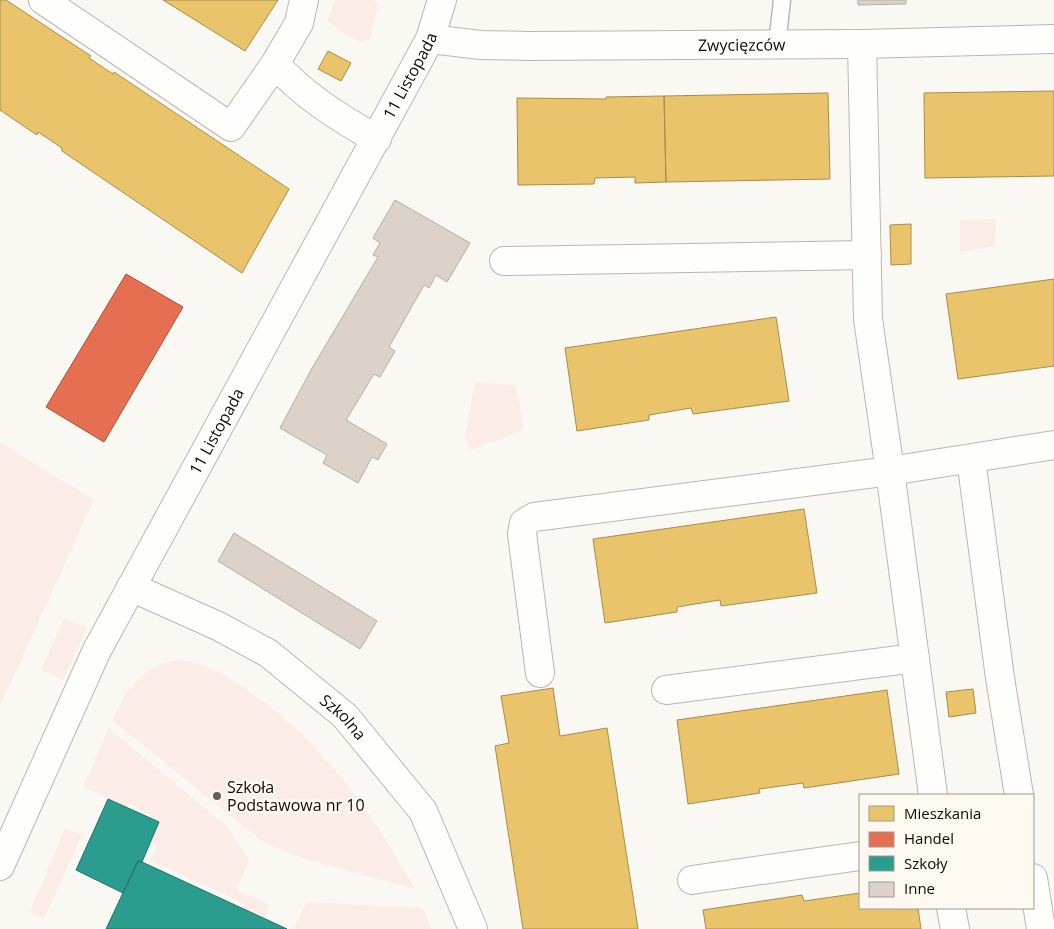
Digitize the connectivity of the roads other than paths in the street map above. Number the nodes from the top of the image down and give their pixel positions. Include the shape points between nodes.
1 (43, 0) edge
2 (304, 0) edge
3 (442, 0) edge
4 (782, 0) edge
5 (430, 39) junction
6 (1054, 39) edge
7 (777, 44) junction
8 (862, 44) junction
9 (275, 64) junction
10 (377, 139) junction
11 (866, 256) junction
12 (504, 261) dead end
13 (1054, 446) edge
14 (971, 459) junction
15 (890, 471) junction
16 (131, 587) junction
17 (915, 658) junction
18 (540, 673) dead end
19 (666, 690) dead end
20 (933, 794) edge
21 (1019, 794) edge
22 (859, 856) edge
23 (0, 866) edge
24 (692, 880) dead end
25 (1034, 884) edge
26 (951, 909) edge
27 (473, 929) edge
28 (955, 929) edge
29 (1041, 929) edge

1 - 9 street via 231,127
2 - 9 street via 299,24
3 - 5 street, 11 Listopada
4 - 7 lane
5 - 7 street, Zwycięzców via 481,46
5 - 10 street, 11 Listopada
6 - 8 street, Zwycięzców
7 - 8 street, Zwycięzców
8 - 11 street
9 - 10 street via 297,86 348,123
10 - 16 street, 11 Listopada
11 - 12 street
11 - 15 street via 868,319
13 - 14 street
14 - 15 street
14 - 21 street
15 - 17 street
15 - 18 street via 534,517 524,523 522,534
16 - 23 street, 11 Listopada via 96,652
16 - 27 street, Szkolna via 218,626 268,653 346,716 423,811
17 - 19 street
17 - 20 street
22 - 24 street
25 - 29 street
26 - 28 street

